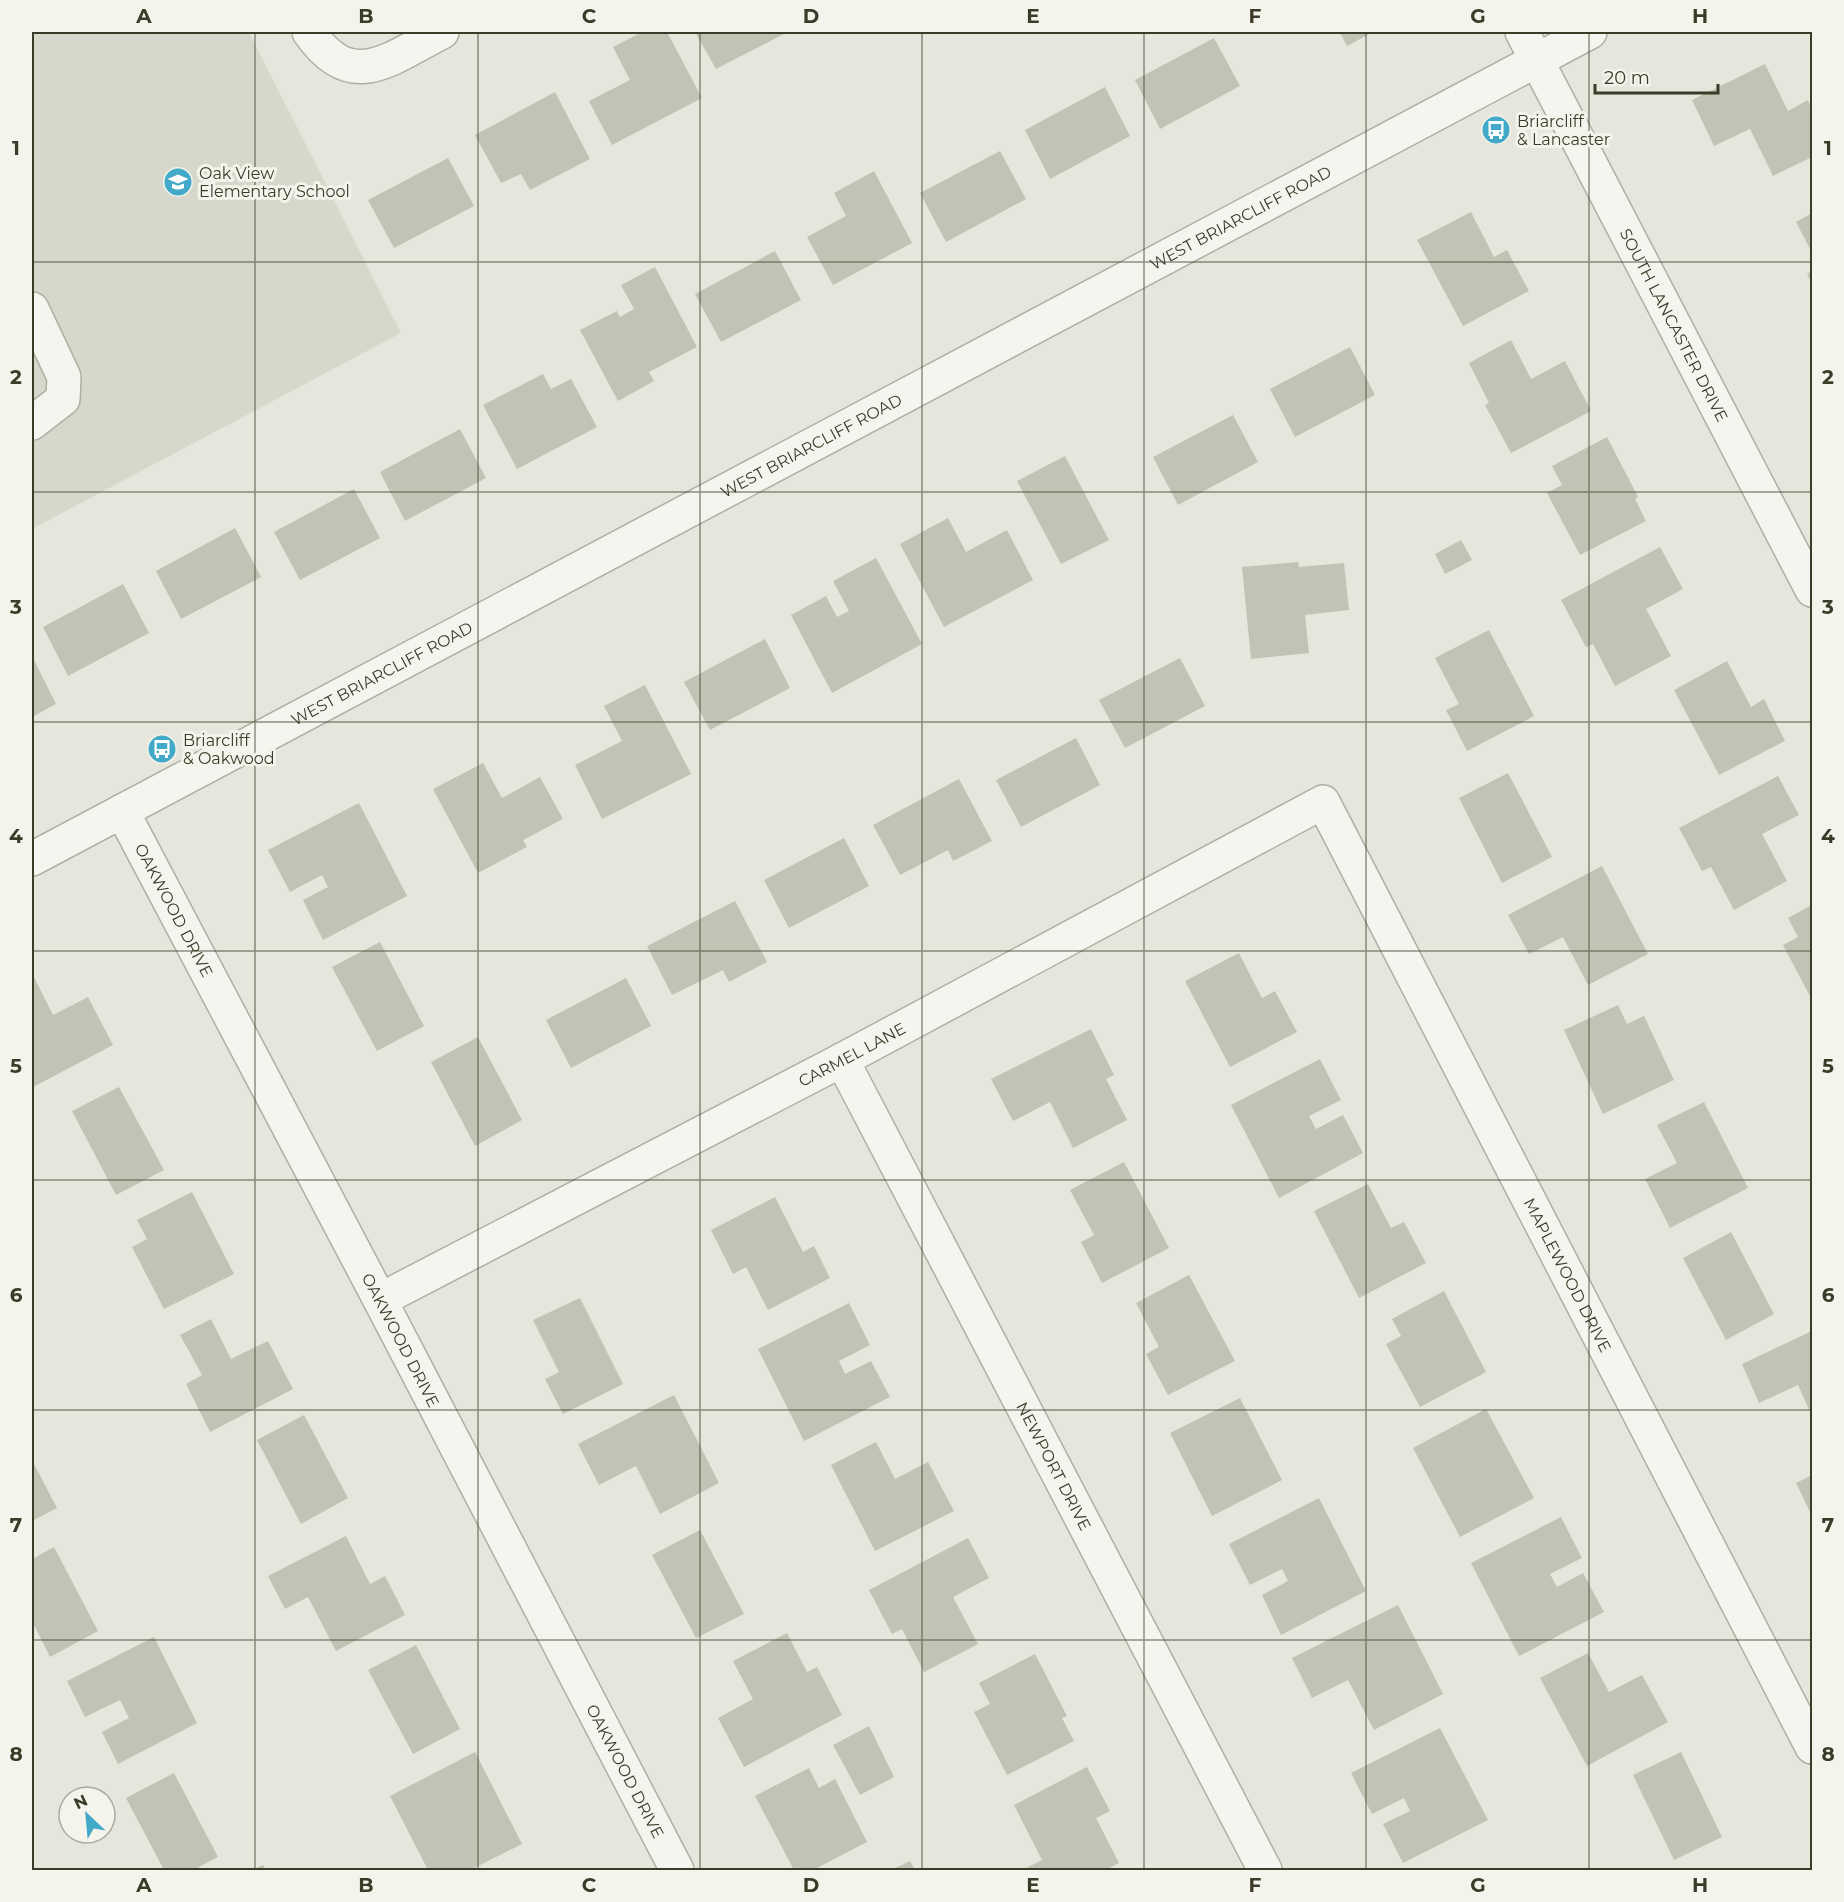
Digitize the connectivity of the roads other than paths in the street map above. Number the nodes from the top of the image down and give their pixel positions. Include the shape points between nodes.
1 (309, 32) edge
2 (442, 32) edge
3 (1590, 32) edge
4 (1529, 46) edge
5 (32, 309) edge
6 (32, 423) edge
7 (1812, 590) edge
8 (1323, 802) joint
9 (122, 811) junction
10 (32, 859) edge
11 (842, 1060) junction
12 (380, 1300) junction
13 (1812, 1747) edge
14 (677, 1870) edge
15 (1265, 1870) edge

1 - 2 street via 322,50 347,66 366,67 382,63
3 - 4 street, WEST BRIARCLIFF ROAD
4 - 7 street, SOUTH LANCASTER DRIVE
4 - 9 street, WEST BRIARCLIFF ROAD
5 - 6 street via 64,377 63,399
8 - 11 street, CARMEL LANE
8 - 13 street, MAPLEWOOD DRIVE
9 - 10 street, WEST BRIARCLIFF ROAD
9 - 12 street, OAKWOOD DRIVE
11 - 12 street, CARMEL LANE
11 - 15 street, NEWPORT DRIVE
12 - 14 street, OAKWOOD DRIVE

